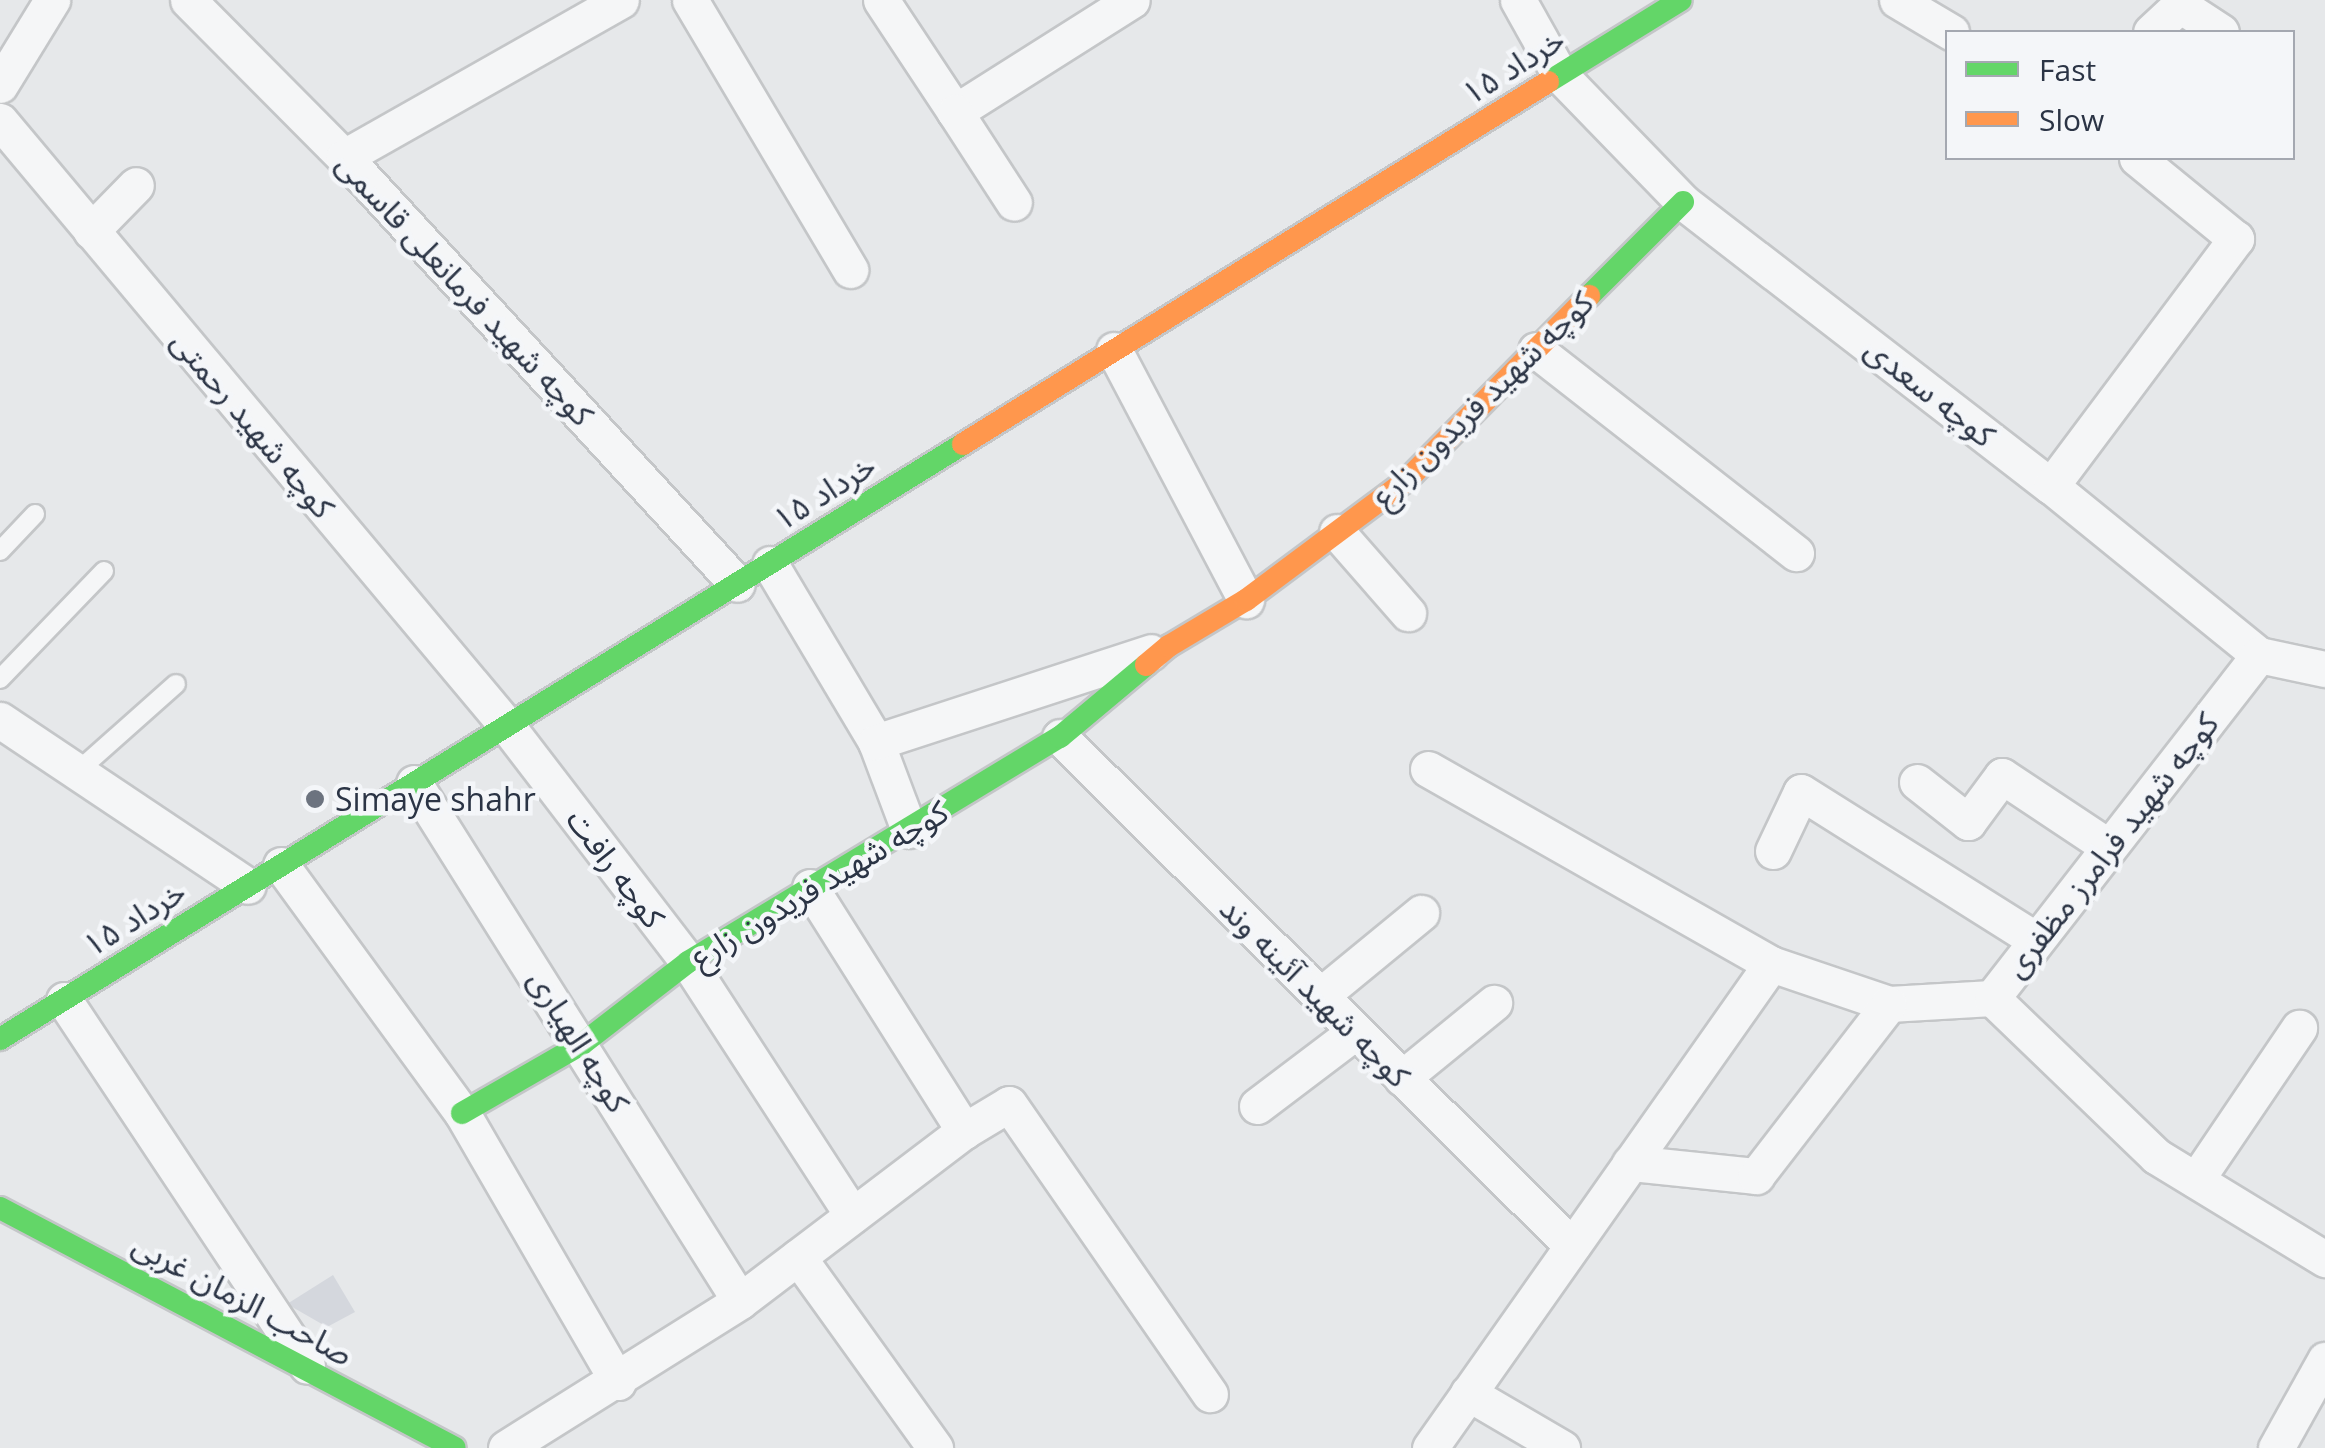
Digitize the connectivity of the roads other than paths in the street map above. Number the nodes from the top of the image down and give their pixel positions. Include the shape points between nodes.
1 (52, 0) edge
2 (188, 0) edge
3 (621, 0) edge
4 (690, 0) edge
5 (881, 0) edge
6 (1132, 0) edge
7 (1518, 0) edge
8 (1682, 0) edge
9 (1896, 0) edge
10 (1948, 30) edge
11 (2153, 30) edge
12 (2217, 30) edge
13 (1560, 75) junction
14 (0, 85) edge
15 (955, 112) junction
16 (0, 121) edge
17 (344, 157) junction
18 (2139, 160) edge
19 (136, 185) dead end
20 (1014, 202) dead end
21 (1683, 202) junction
22 (90, 231) junction
23 (850, 270) dead end
24 (1114, 350) junction
25 (1536, 350) junction
26 (2052, 486) junction
27 (35, 514) dead end
28 (1337, 532) junction
29 (0, 551) edge
30 (1796, 553) dead end
31 (770, 564) junction
32 (104, 571) dead end
33 (737, 584) junction
34 (1246, 600) junction
35 (1408, 613) dead end
36 (1169, 646) junction
37 (2259, 654) junction
38 (2325, 669) edge
39 (0, 679) edge
40 (176, 684) dead end
41 (0, 720) edge
42 (507, 726) junction
43 (1060, 737) junction
44 (876, 742) junction
45 (1428, 769) dead end
46 (78, 771) junction
47 (1916, 782) dead end
48 (414, 783) junction
49 (909, 830) junction
50 (2109, 846) junction
51 (1773, 851) dead end
52 (281, 865) junction
53 (248, 886) junction
54 (810, 887) junction
55 (1422, 912) dead end
56 (2036, 940) junction
57 (688, 962) junction
58 (1771, 964) junction
59 (1320, 996) junction
60 (1992, 998) junction
61 (64, 1000) junction
62 (1494, 1003) dead end
63 (1889, 1004) junction
64 (2299, 1028) dead end
65 (1355, 1032) junction
66 (0, 1039) edge
67 (582, 1044) junction
68 (1402, 1078) junction
69 (1257, 1106) dead end
70 (462, 1113) junction
71 (964, 1132) junction
72 (1630, 1163) junction
73 (2196, 1180) junction
74 (0, 1208) edge
75 (852, 1216) junction
76 (1572, 1246) junction
77 (798, 1257) junction
78 (2325, 1259) edge
79 (740, 1301) junction
80 (311, 1371) junction
81 (2321, 1378) edge
82 (618, 1382) junction
83 (1468, 1393) junction
84 (1210, 1394) dead end
85 (455, 1448) edge
86 (506, 1448) edge
87 (935, 1448) edge
88 (1430, 1448) edge
89 (1562, 1448) edge
90 (2276, 1448) edge

1 - 14 street
2 - 17 street, کوچه شهید فرمانعلی قاسمی
3 - 17 street
4 - 23 street
5 - 15 street
6 - 15 street
7 - 13 street, کوچه سعدی
8 - 13 main road, ۱۵ خرداد
9 - 10 street
11 - 12 street via 2180,5
13 - 21 street, کوچه سعدی
13 - 24 main road, ۱۵ خرداد
15 - 20 street
16 - 22 street, کوچه شهید رحمتی
17 - 33 street, کوچه شهید فرمانعلی قاسمی
18 - 26 street via 2236,239
19 - 22 street
21 - 25 main road, کوچه شهید فریدون زارع
21 - 26 street, کوچه سعدی
22 - 42 street, کوچه شهید رحمتی
24 - 31 main road, ۱۵ خرداد
24 - 34 street
25 - 28 main road, کوچه شهید فریدون زارع via 1406,480
25 - 30 street
26 - 37 street, کوچه سعدی
27 - 29 lane
28 - 34 main road, کوچه شهید فریدون زارع
28 - 35 street
31 - 33 main road, ۱۵ خرداد
31 - 44 street
32 - 39 lane
33 - 42 main road, ۱۵ خرداد
34 - 36 main road, کوچه شهید فریدون زارع
36 - 43 main road, کوچه شهید فریدون زارع
36 - 44 street, کوچه شهید فریدون زارع
37 - 38 street, کوچه سعدی
37 - 50 street, کوچه شهید فرامرز مظفری
40 - 46 lane
41 - 46 street
42 - 48 main road, ۱۵ خرداد
42 - 57 street, کوچه رافت
43 - 49 main road, کوچه شهید فریدون زارع
43 - 59 street, کوچه شهید آئینه وند
44 - 49 street
45 - 58 street, کوچه شهید فرامرز مظفری
46 - 53 street
47 - 50 street via 1968,822 2002,776
48 - 52 main road, ۱۵ خرداد
48 - 67 street, کوچه الهیاری
49 - 54 main road, کوچه شهید فریدون زارع
50 - 56 street, کوچه شهید فرامرز مظفری
51 - 56 street via 1801,792
52 - 53 main road, ۱۵ خرداد
52 - 70 street
53 - 61 main road, ۱۵ خرداد
54 - 57 main road, کوچه شهید فریدون زارع
54 - 71 street
55 - 59 street
56 - 60 street, کوچه شهید فرامرز مظفری
57 - 67 main road, کوچه شهید فریدون زارع
57 - 75 street, کوچه رافت
58 - 63 street, کوچه شهید فرامرز مظفری
58 - 72 street
59 - 65 street, کوچه شهید آئینه وند
60 - 63 street, کوچه شهید فرامرز مظفری
60 - 73 street via 2156,1156
61 - 66 main road, ۱۵ خرداد
61 - 80 street
62 - 68 street
63 - 72 street via 1756,1176
64 - 73 street
65 - 68 street, کوچه شهید آئینه وند
65 - 69 street
67 - 70 main road, کوچه شهید فریدون زارع
67 - 79 street, کوچه الهیاری
68 - 76 street, کوچه شهید آئینه وند
70 - 82 street
71 - 75 street
71 - 84 street via 1009,1104
72 - 76 street
73 - 78 street
74 - 80 main road, صاحب الزمان غربی
75 - 77 street
76 - 83 street
77 - 79 street
77 - 87 street
79 - 82 street
80 - 85 main road, صاحب الزمان غربی
81 - 90 street
82 - 86 street
83 - 88 street
83 - 89 street

